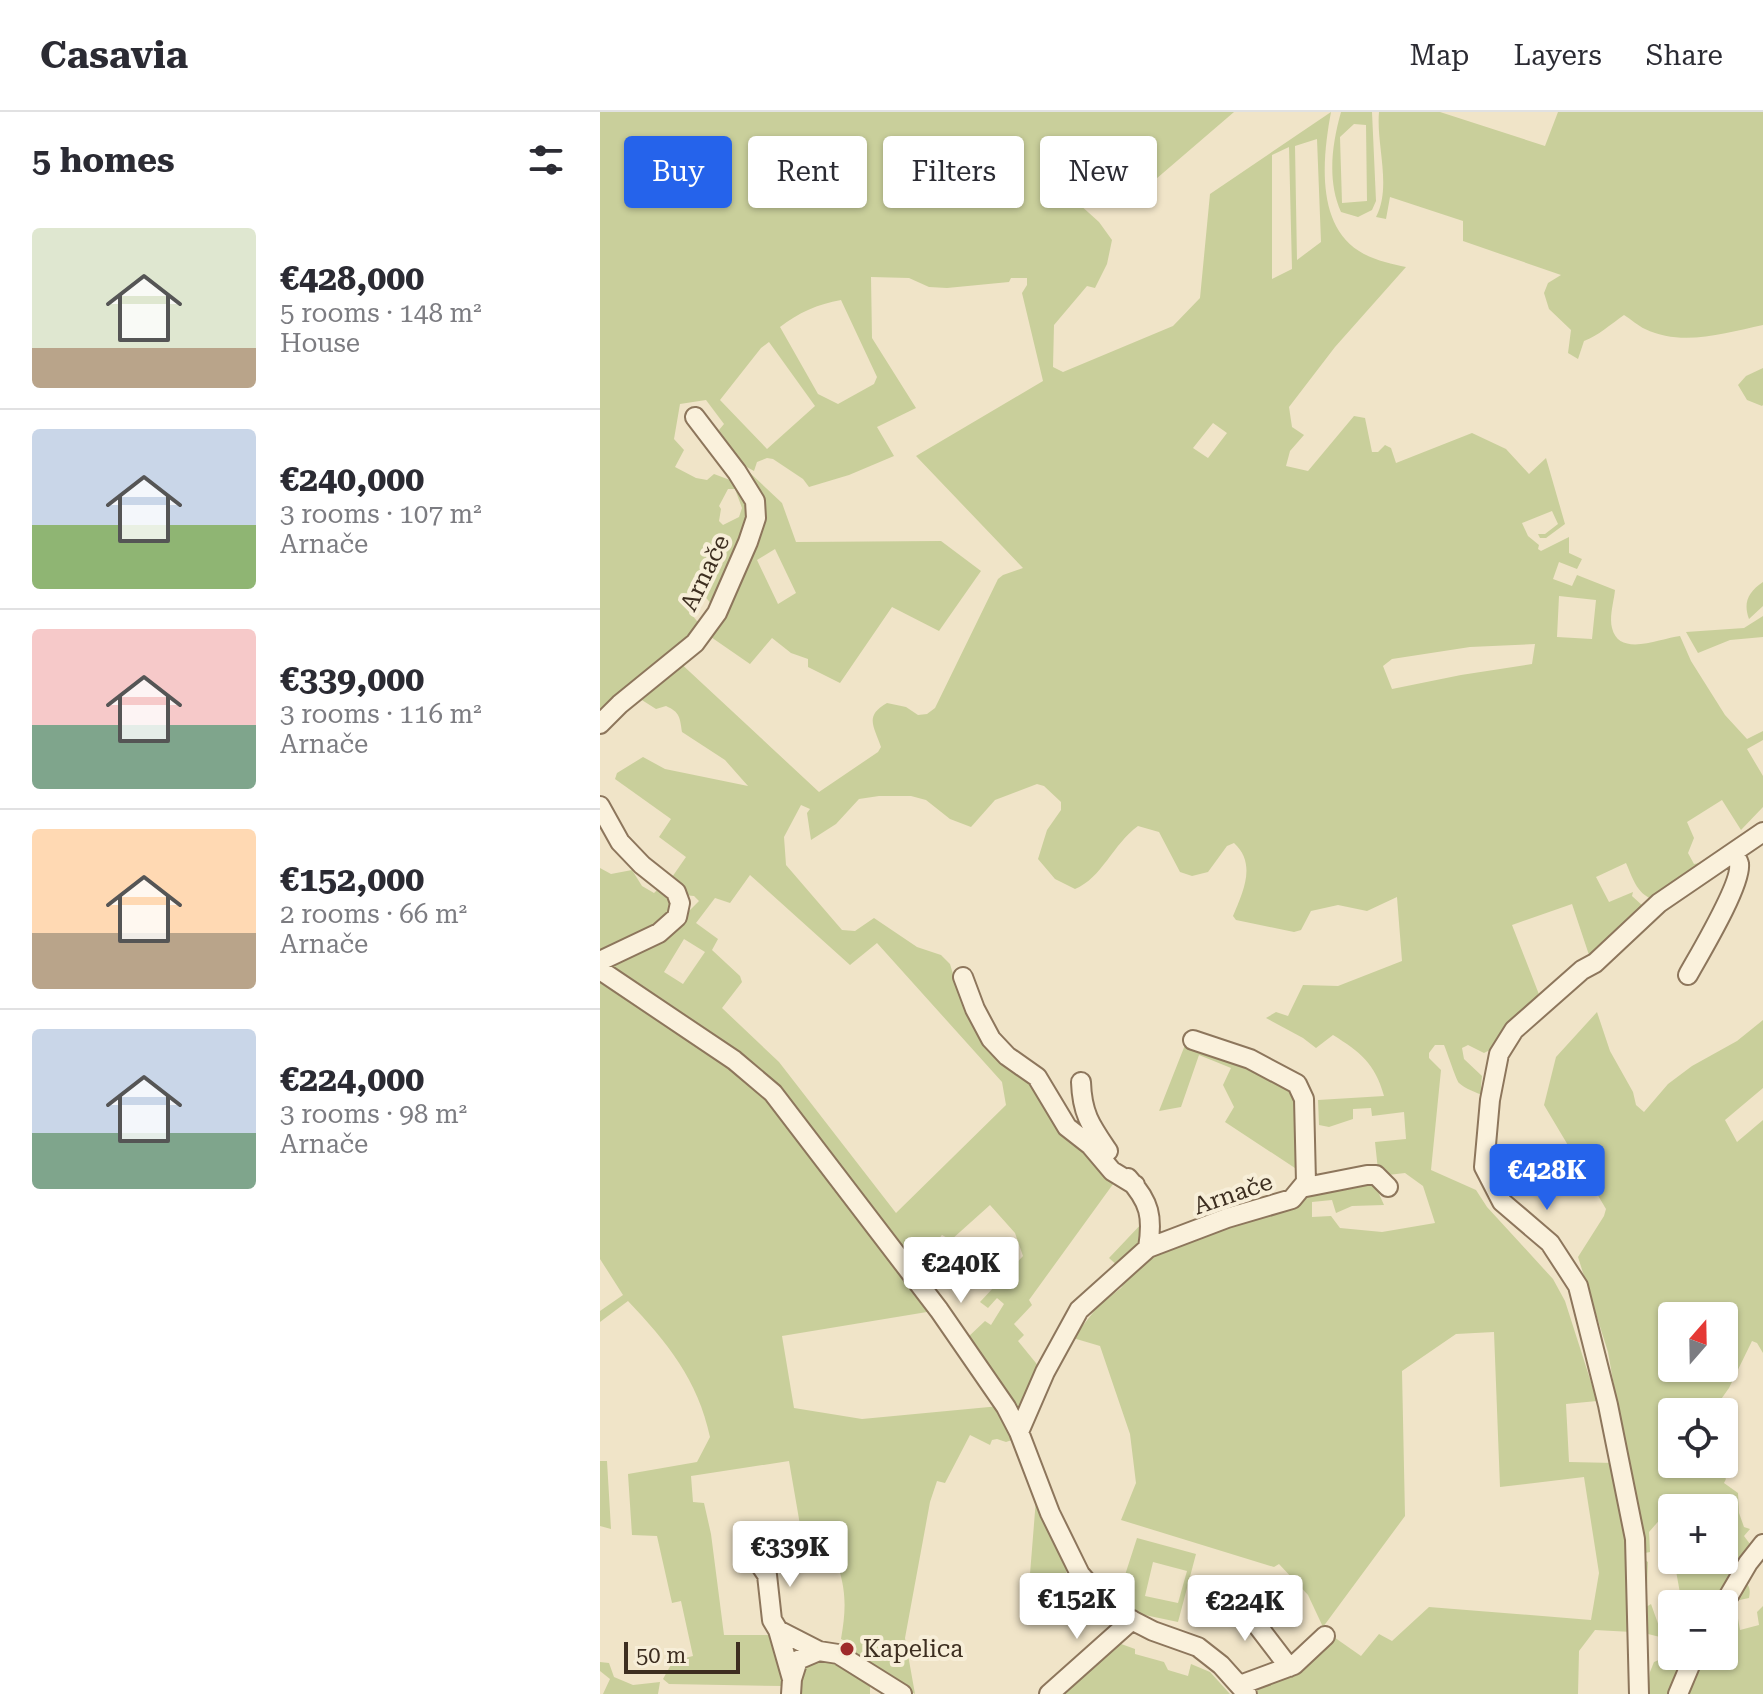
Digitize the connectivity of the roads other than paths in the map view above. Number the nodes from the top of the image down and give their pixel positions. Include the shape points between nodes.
1 (695, 417) dead end
2 (600, 724) edge
3 (600, 806) edge
4 (1763, 832) edge
5 (1733, 853) junction
6 (600, 961) edge
7 (600, 970) edge
8 (1688, 975) dead end
9 (963, 977) dead end
10 (1193, 1040) dead end
11 (1081, 1082) dead end
12 (1135, 1185) junction
13 (1388, 1187) dead end
14 (1301, 1188) junction
15 (1148, 1248) junction
16 (1019, 1432) junction
17 (746, 1544) dead end
18 (1763, 1544) edge
19 (1732, 1590) edge
20 (1247, 1597) dead end
21 (1132, 1620) junction
22 (778, 1630) junction
23 (1325, 1636) dead end
24 (819, 1651) junction
25 (1289, 1667) junction
26 (1688, 1670) edge
27 (791, 1686) edge
28 (1244, 1690) edge
29 (902, 1694) edge
30 (1049, 1694) edge
31 (1639, 1694) edge
32 (1678, 1694) edge

1 - 2 street, Arnače via 755,501 756,518 717,613 695,643
3 - 6 street via 620,842 676,892 680,903 677,917 659,933
4 - 5 street
5 - 8 street via 1738,876
5 - 31 street via 1659,903 1514,1030 1499,1054 1490,1100 1484,1167 1489,1182 1502,1202 1550,1243 1578,1286 1608,1405 1635,1539
7 - 16 street via 734,1060 773,1093 939,1310
9 - 12 street via 991,1039 1037,1077 1067,1127 1112,1171
10 - 14 street, Arnače via 1250,1059 1297,1084 1304,1099 1306,1182
11 - 12 street via 1088,1123
12 - 15 street via 1145,1196 1151,1227
13 - 14 street via 1376,1175 1367,1175
14 - 15 street, Arnače via 1292,1199
15 - 16 street, Arnače via 1079,1310
16 - 21 street via 1080,1574 1110,1609
17 - 22 street via 767,1575
18 - 19 street
20 - 25 street via 1257,1625
21 - 28 street via 1198,1647
21 - 30 street
22 - 24 street
22 - 27 street
23 - 25 street
24 - 27 street via 798,1660
24 - 29 street via 838,1654
25 - 28 street
26 - 32 street

